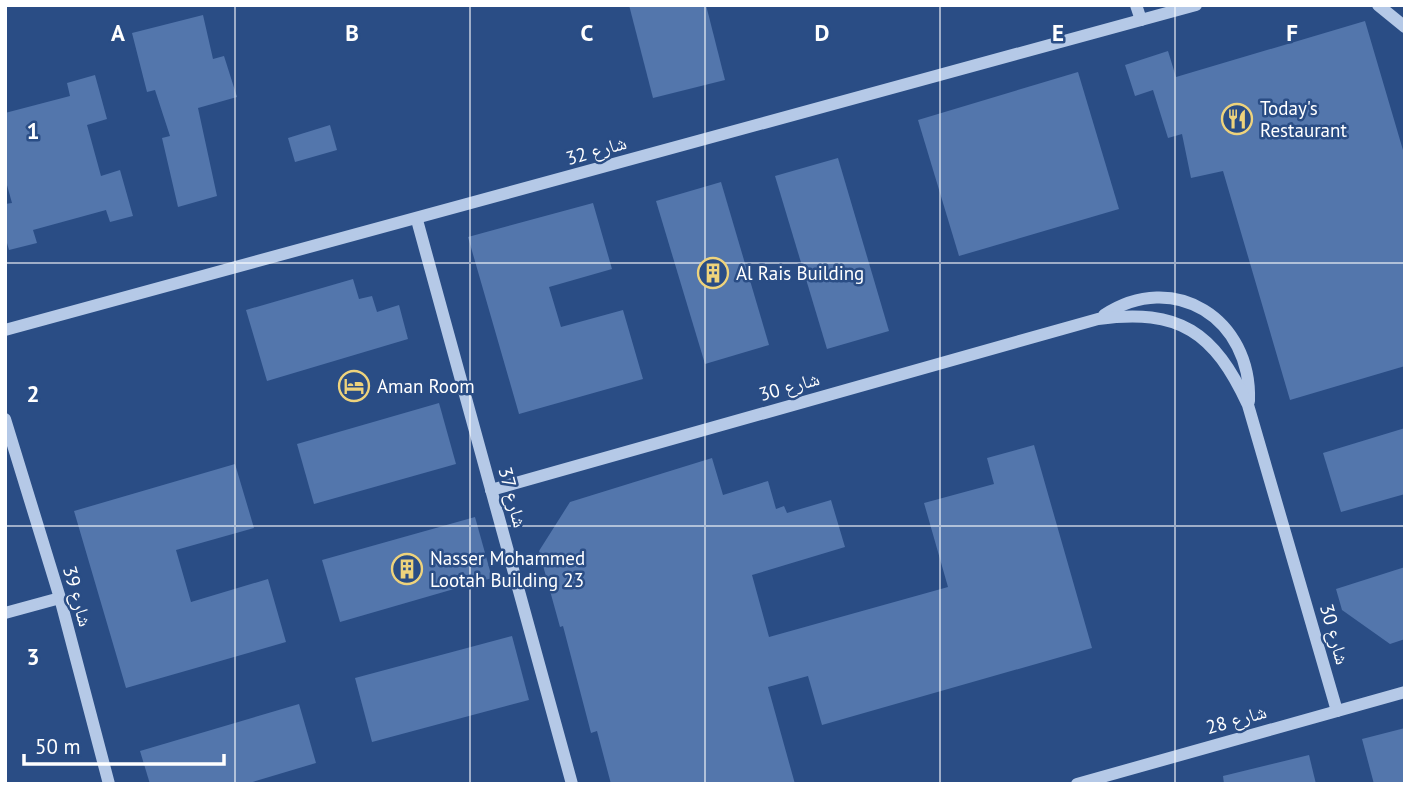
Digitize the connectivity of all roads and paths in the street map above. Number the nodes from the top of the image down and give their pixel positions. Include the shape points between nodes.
1 (1136, 5) edge
2 (1196, 5) edge
3 (1378, 5) edge
4 (1140, 20) junction
5 (1405, 27) edge
6 (417, 220) junction
7 (1098, 319) junction
8 (5, 331) edge
9 (1248, 405) junction
10 (5, 419) edge
11 (491, 490) junction
12 (60, 598) junction
13 (5, 613) edge
14 (1405, 692) edge
15 (1337, 711) junction
16 (109, 784) edge
17 (572, 784) edge
18 (1077, 784) edge

1 - 4 street
2 - 4 street, شارع 32
3 - 5 street
4 - 6 street, شارع 32
6 - 8 street, شارع 32
6 - 11 street, شارع 37
7 - 9 street, شارع 30 via 1150,316 1193,331 1225,364
7 - 9 street, شارع 30 via 1119,306 1151,297 1175,298 1198,306 1224,327 1242,355
7 - 11 street, شارع 30
9 - 15 street, شارع 30
10 - 12 street, شارع 39
11 - 17 street, شارع 37
12 - 13 street
12 - 16 street, شارع 39
14 - 15 street, شارع 28
15 - 18 street, شارع 28

